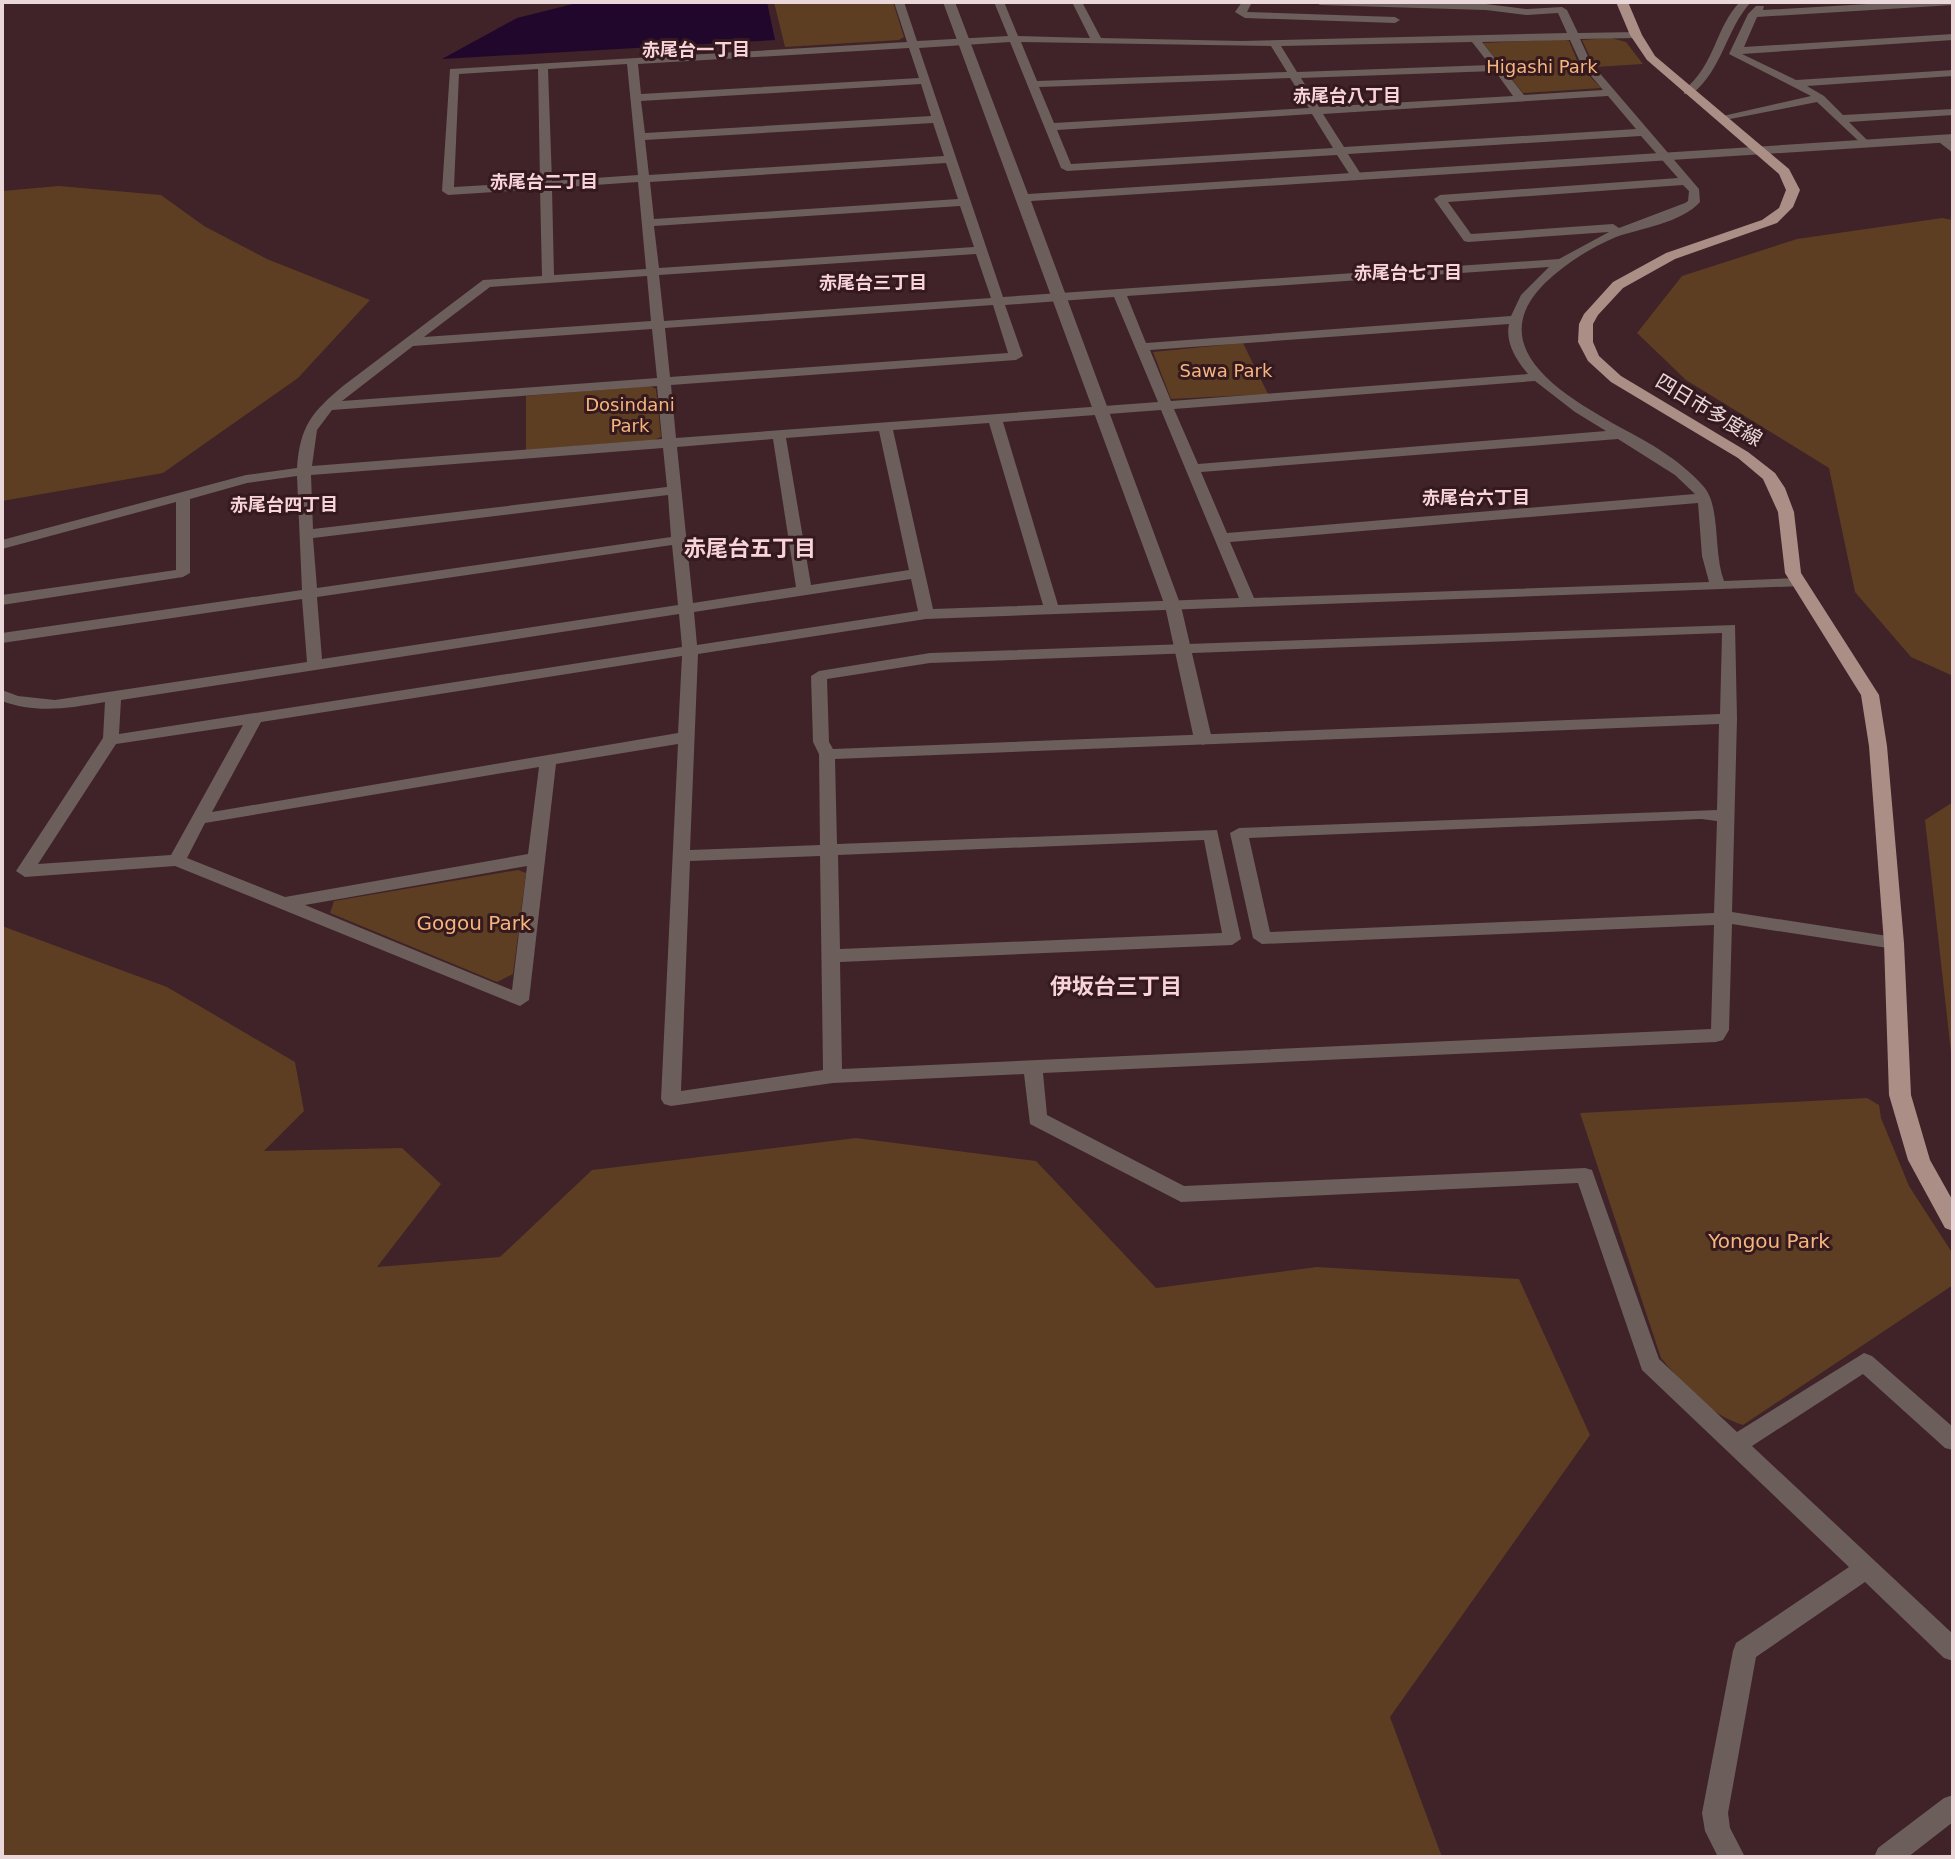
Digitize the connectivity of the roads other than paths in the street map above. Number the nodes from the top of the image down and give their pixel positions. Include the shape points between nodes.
1 (899, 2) edge
2 (949, 2) edge
3 (999, 2) edge
4 (1077, 2) edge
5 (1247, 2) edge
6 (1320, 2) edge
7 (1622, 2) edge
8 (1746, 2) edge
9 (1769, 2) edge
10 (1952, 2) edge
11 (1387, 5) junction
12 (1753, 14) junction
13 (1395, 20) junction
14 (1636, 35) junction
15 (1574, 36) junction
16 (1953, 37) edge
17 (1474, 38) junction
18 (1015, 39) junction
19 (1096, 39) junction
20 (1405, 40) junction
21 (964, 41) junction
22 (1274, 43) junction
23 (913, 44) junction
24 (1737, 51) junction
25 (632, 60) junction
26 (543, 65) junction
27 (1498, 68) junction
28 (1953, 73) edge
29 (1293, 75) junction
30 (925, 81) junction
31 (1793, 83) junction
32 (1033, 84) junction
33 (1688, 92) junction
34 (1611, 93) junction
35 (636, 98) junction
36 (1521, 98) junction
37 (1820, 98) junction
38 (1315, 111) junction
39 (1953, 112) edge
40 (1720, 118) junction
41 (937, 119) junction
42 (1839, 119) junction
43 (1050, 127) junction
44 (1644, 132) junction
45 (640, 137) junction
46 (1947, 138) edge
47 (1865, 144) junction
48 (1758, 150) junction
49 (1953, 150) edge
50 (1341, 151) junction
51 (1666, 157) junction
52 (951, 159) junction
53 (1356, 176) junction
54 (643, 178) junction
55 (1687, 181) junction
56 (546, 185) junction
57 (1023, 198) junction
58 (965, 202) junction
59 (648, 223) junction
60 (1628, 227) junction
61 (980, 250) junction
62 (1564, 262) junction
63 (653, 272) junction
64 (548, 279) junction
65 (1119, 293) junction
66 (1059, 297) junction
67 (997, 301) junction
68 (1513, 320) junction
69 (658, 325) junction
70 (411, 342) junction
71 (1143, 347) junction
72 (1535, 377) junction
73 (664, 381) junction
74 (328, 406) junction
75 (1166, 406) junction
76 (1101, 411) junction
77 (995, 419) junction
78 (885, 427) junction
79 (1624, 434) junction
80 (779, 435) junction
81 (670, 443) junction
82 (1192, 469) junction
83 (304, 471) junction
84 (675, 490) junction
85 (183, 496) junction
86 (1704, 498) junction
87 (308, 534) junction
88 (1221, 538) junction
89 (679, 540) junction
90 (2, 545) edge
91 (918, 573) junction
92 (1798, 583) junction
93 (1718, 585) junction
94 (804, 591) junction
95 (312, 593) junction
96 (2, 600) edge
97 (1248, 602) junction
98 (1173, 606) junction
99 (686, 609) junction
100 (1052, 610) junction
101 (926, 614) junction
102 (2, 638) edge
103 (1184, 648) junction
104 (690, 651) junction
105 (315, 665) junction
106 (2, 695) edge
107 (113, 696) junction
108 (254, 719) junction
109 (1729, 719) junction
110 (687, 737) junction
111 (1203, 739) junction
112 (111, 740) junction
113 (827, 754) junction
114 (548, 761) junction
115 (1724, 816) junction
116 (200, 819) junction
117 (829, 851) junction
118 (681, 856) junction
119 (538, 858) junction
120 (177, 860) junction
121 (285, 903) junction
122 (1723, 919) junction
123 (1894, 943) junction
124 (831, 956) junction
125 (1033, 1067) junction
126 (833, 1076) junction
127 (1953, 1222) edge
128 (1953, 1441) edge
129 (1737, 1444) junction
130 (1867, 1567) junction
131 (1953, 1650) edge
132 (1953, 1807) edge
133 (1732, 1857) edge
134 (1887, 1857) edge

1 - 23 street
2 - 21 street
3 - 18 street
4 - 19 street
5 - 13 street via 1240,12 1245,15
6 - 11 street
7 - 14 main road, 四日市多度線
8 - 33 street via 1736,9 1699,84
9 - 12 street
10 - 12 street
11 - 13 street
11 - 15 street via 1562,10
12 - 24 street
13 - 20 street
14 - 15 street
14 - 33 main road, 四日市多度線 via 1651,58
15 - 17 street
15 - 34 street via 1586,64
16 - 24 street
17 - 20 street
17 - 27 street
18 - 19 street
18 - 21 street
18 - 32 street
19 - 22 street
20 - 22 street
21 - 23 street
21 - 57 street
22 - 29 street
23 - 25 street
23 - 30 street
24 - 31 street via 1734,54
25 - 26 street
25 - 35 street
26 - 56 street
26 - 56 street via 454,71 448,191
27 - 29 street
27 - 36 street
28 - 31 street
29 - 32 street
29 - 38 street
30 - 35 street
30 - 41 street
31 - 37 street
32 - 43 street
33 - 40 main road, 四日市多度線
34 - 36 street
34 - 44 street
35 - 45 street
36 - 38 street
37 - 40 street
37 - 42 street
38 - 43 street
38 - 50 street
39 - 42 street
40 - 48 main road, 四日市多度線
41 - 45 street
41 - 52 street
42 - 47 street
43 - 50 street via 1067,168
44 - 50 street
44 - 51 street
45 - 54 street
46 - 47 street
46 - 49 street
47 - 48 street
48 - 51 street
48 - 92 main road, 四日市多度線 via 1790,180 1792,199 1778,216 1643,268 1605,296 1582,333 1588,353 1606,372 1769,476 1786,512
50 - 53 street
51 - 53 street
51 - 55 street
52 - 54 street
52 - 58 street
53 - 57 street
54 - 56 street
54 - 59 street
55 - 60 street via 1695,191 1689,206
55 - 60 street via 1440,199 1468,238
56 - 64 street
57 - 66 street
58 - 59 street
58 - 61 street
59 - 63 street
60 - 62 street
61 - 63 street
61 - 67 street
62 - 65 street
62 - 68 street via 1531,291
63 - 64 street
63 - 69 street
64 - 70 street via 487,283
65 - 66 street
65 - 71 street
66 - 67 street
66 - 76 street
67 - 69 street
67 - 73 street via 1016,356
68 - 71 street
68 - 72 street via 1515,347
69 - 70 street
69 - 73 street
70 - 74 street
71 - 75 street
72 - 75 street
72 - 79 street
73 - 74 street
73 - 81 street
74 - 83 street via 308,432
75 - 76 street
75 - 82 street
76 - 77 street
76 - 98 street
77 - 78 street
77 - 100 street
78 - 80 street
78 - 91 street
79 - 82 street
79 - 86 street via 1687,474
80 - 81 street
80 - 94 street
81 - 83 street
81 - 84 street
82 - 88 street
83 - 85 street
83 - 87 street
84 - 87 street
84 - 89 street
85 - 90 street
85 - 96 street via 183,573
86 - 88 street
86 - 93 street via 1709,560
87 - 95 street
88 - 97 street
89 - 95 street
89 - 99 street
91 - 94 street
91 - 101 street
92 - 93 street
92 - 123 main road, 四日市多度線 via 1862,678 1875,711
93 - 97 street
94 - 99 street
95 - 102 street
95 - 105 street
97 - 98 street
98 - 100 street
98 - 103 street
99 - 104 street
99 - 105 street
100 - 101 street
101 - 104 street
103 - 109 street via 1730,628
103 - 111 street
103 - 113 street via 922,659 819,676 821,742
104 - 108 street
104 - 110 street
105 - 107 street
106 - 107 street via 55,705
107 - 112 street
108 - 112 street
108 - 116 street
109 - 111 street
109 - 115 street
110 - 114 street
110 - 118 street
111 - 113 street
112 - 120 street via 25,871
113 - 117 street
114 - 116 street
114 - 119 street
115 - 122 street
115 - 122 street via 1239,833 1262,938
116 - 120 street
117 - 118 street
117 - 124 street
117 - 124 street via 1211,834 1232,939
118 - 126 street via 671,1099
119 - 121 street
119 - 121 street via 520,1000
120 - 121 street
122 - 123 street
122 - 125 street via 1716,1035
123 - 127 main road, 四日市多度線 via 1900,1095 1919,1160
124 - 126 street
125 - 126 street
125 - 129 street via 1037,1119 1181,1194 1585,1175 1650,1364
128 - 129 street via 1864,1362
129 - 130 street
130 - 131 street
130 - 133 street via 1745,1651 1715,1813
132 - 134 street

